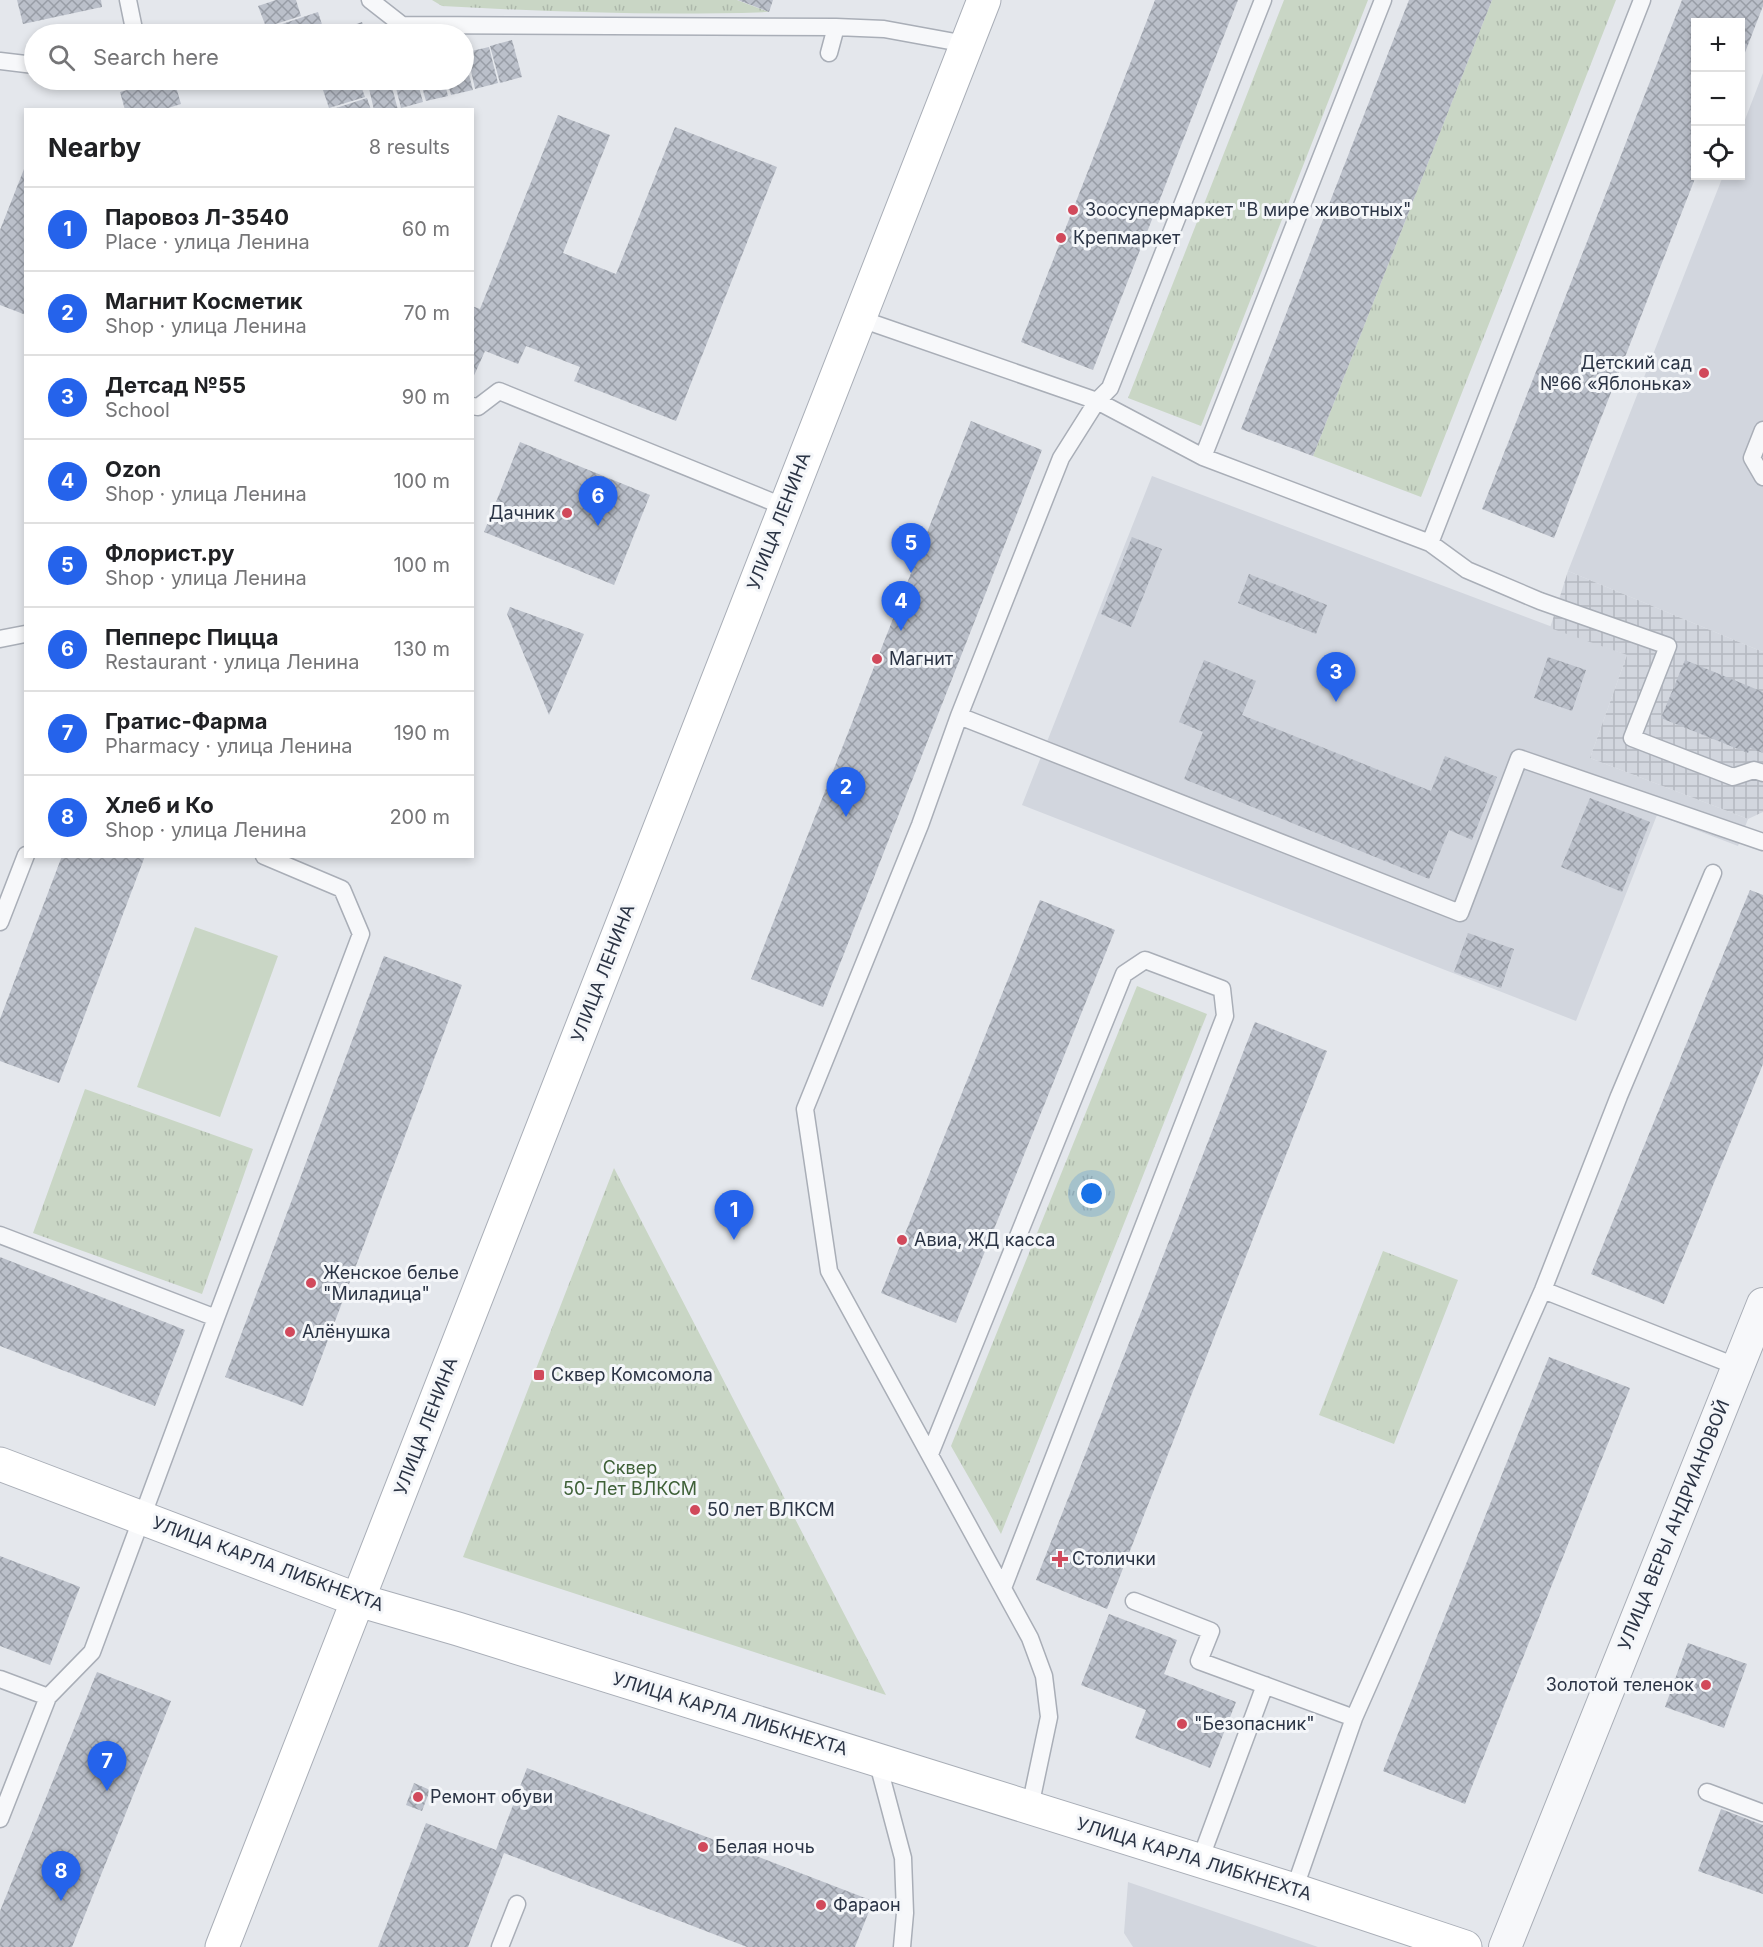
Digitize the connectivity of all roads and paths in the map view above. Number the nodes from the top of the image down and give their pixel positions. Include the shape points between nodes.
1 (128, 0) edge
2 (370, 0) edge
3 (984, 0) edge
4 (1263, 0) edge
5 (1383, 0) edge
6 (1642, 0) edge
7 (133, 24) edge
8 (393, 24) edge
9 (836, 27) junction
10 (474, 29) edge
11 (966, 44) junction
12 (829, 53) dead end
13 (0, 61) edge
14 (24, 64) edge
15 (858, 318) junction
16 (1097, 401) junction
17 (474, 406) edge
18 (1763, 430) edge
19 (1203, 457) junction
20 (1763, 477) edge
21 (785, 507) junction
22 (1430, 543) junction
23 (24, 634) edge
24 (0, 639) edge
25 (959, 716) junction
26 (1763, 773) edge
27 (1763, 842) edge
28 (25, 858) edge
29 (269, 858) edge
30 (1713, 873) dead end
31 (0, 922) edge
32 (0, 1235) edge
33 (1543, 1290) junction
34 (1763, 1304) edge
35 (216, 1318) junction
36 (1738, 1367) junction
37 (930, 1454) junction
38 (0, 1464) edge
39 (143, 1518) junction
40 (1003, 1588) junction
41 (358, 1600) junction
42 (1134, 1601) dead end
43 (0, 1678) edge
44 (1265, 1685) junction
45 (48, 1697) junction
46 (1354, 1718) junction
47 (877, 1760) junction
48 (1707, 1792) dead end
49 (1029, 1807) junction
50 (1763, 1813) edge
51 (0, 1818) edge
52 (1200, 1860) junction
53 (1294, 1890) junction
54 (517, 1904) dead end
55 (222, 1947) edge
56 (500, 1947) edge
57 (902, 1947) edge
58 (1465, 1947) edge
59 (1505, 1947) edge

1 - 7 lane
2 - 8 lane
3 - 11 main road, УЛИЦА ЛЕНИНА
4 - 16 lane via 1110,388
5 - 19 lane
6 - 22 lane
9 - 10 lane
9 - 11 lane via 884,29
9 - 12 lane
11 - 15 main road, УЛИЦА ЛЕНИНА
13 - 14 lane
15 - 16 lane
15 - 21 main road, УЛИЦА ЛЕНИНА
16 - 19 lane
16 - 25 lane via 1061,458
17 - 21 lane via 499,392
18 - 20 lane via 1752,458
19 - 22 lane
21 - 41 main road, УЛИЦА ЛЕНИНА
22 - 26 lane via 1467,570 1540,601 1668,646 1632,738 1733,777 1754,770
23 - 24 lane
25 - 27 lane via 1460,914 1519,758
25 - 37 lane via 920,825 805,1109 829,1271
28 - 31 lane
29 - 35 lane via 342,889 361,934
30 - 33 lane
32 - 35 lane
33 - 36 lane
33 - 46 lane
34 - 36 street, УЛИЦА ВЕРЫ АНДРИАНОВОЙ
35 - 39 lane
36 - 59 street, УЛИЦА ВЕРЫ АНДРИАНОВОЙ
37 - 40 lane
37 - 40 lane via 1124,974 1146,960 1222,989 1225,1016
38 - 39 main road, УЛИЦА КАРЛА ЛИБКНЕХТА
39 - 41 main road, УЛИЦА КАРЛА ЛИБКНЕХТА
39 - 45 lane via 92,1652
40 - 49 lane via 1030,1638 1044,1676 1049,1717
41 - 47 main road, УЛИЦА КАРЛА ЛИБКНЕХТА
41 - 55 main road, УЛИЦА ЛЕНИНА
42 - 44 lane via 1211,1631 1199,1660
43 - 45 lane
44 - 46 lane
44 - 52 lane
45 - 51 lane
46 - 53 lane
47 - 49 main road, УЛИЦА КАРЛА ЛИБКНЕХТА
47 - 57 lane via 903,1858
48 - 50 lane
49 - 52 main road, УЛИЦА КАРЛА ЛИБКНЕХТА
52 - 53 main road, УЛИЦА КАРЛА ЛИБКНЕХТА
53 - 58 main road, УЛИЦА КАРЛА ЛИБКНЕХТА
54 - 56 lane

